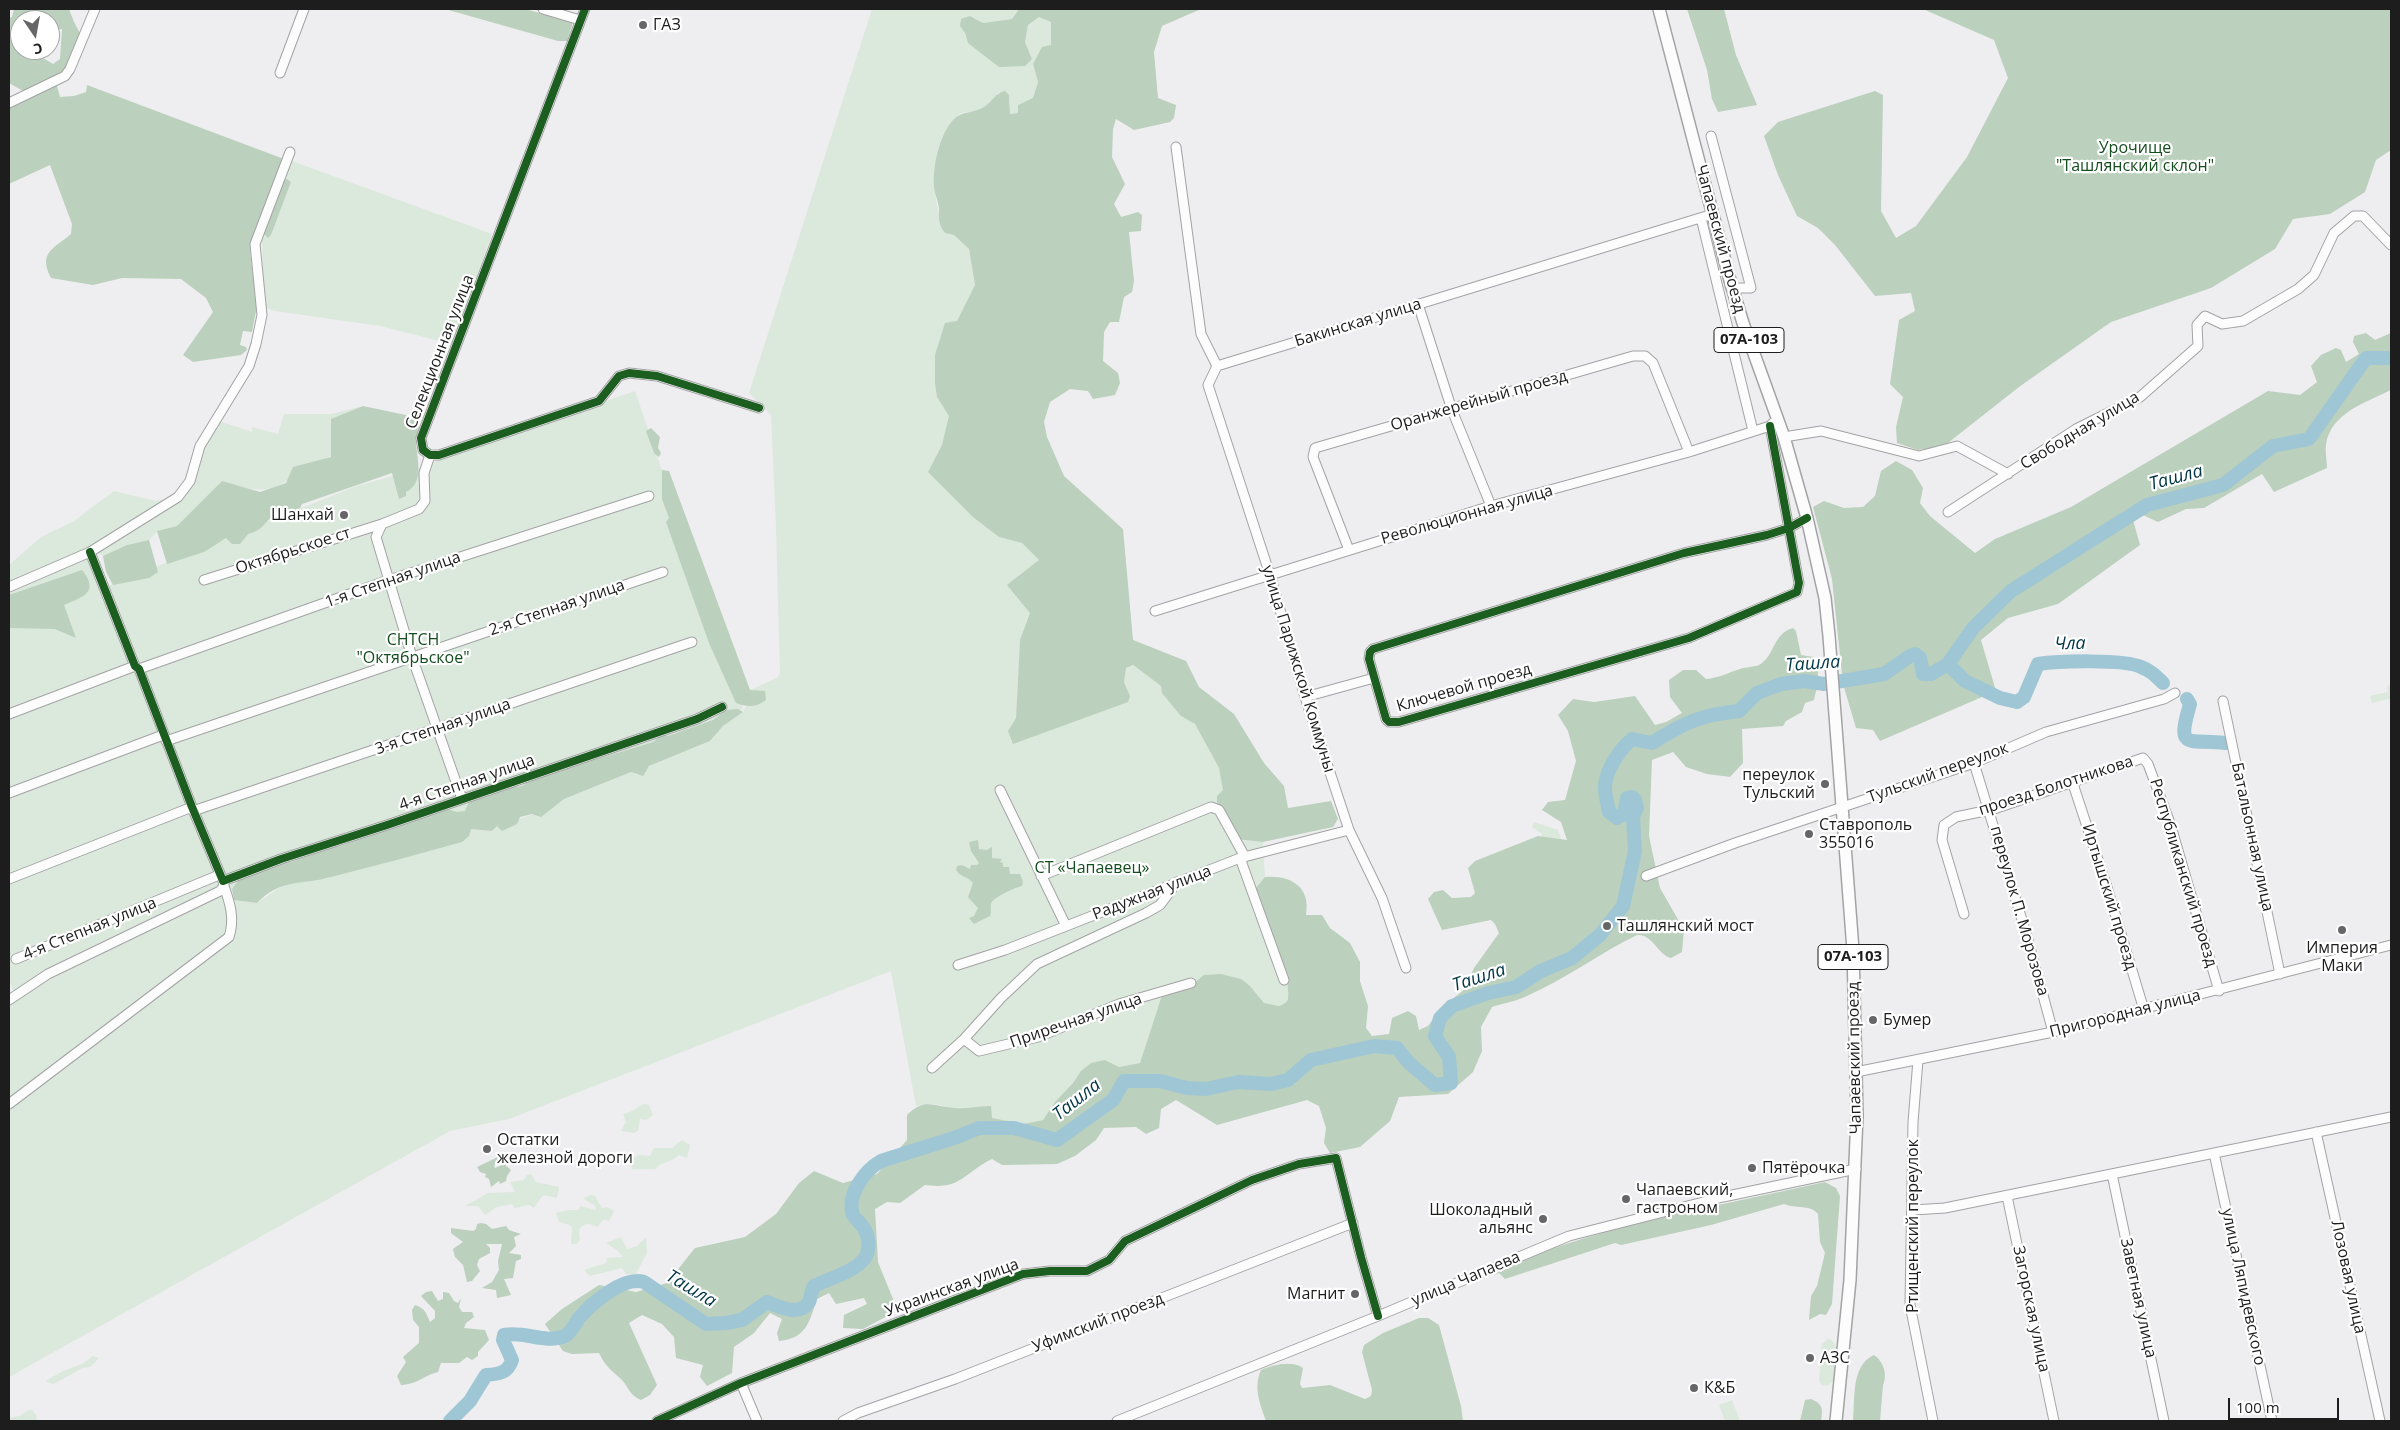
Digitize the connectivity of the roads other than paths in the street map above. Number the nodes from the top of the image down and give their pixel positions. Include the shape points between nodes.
1 (95, 9) edge
2 (304, 9) edge
3 (543, 9) edge
4 (585, 9) edge
5 (1660, 9) edge
6 (580, 20) junction
7 (280, 73) dead end
8 (9, 104) edge
9 (1711, 136) dead end
10 (1176, 147) dead end
11 (290, 152) dead end
12 (1713, 214) junction
13 (1701, 218) junction
14 (2391, 245) edge
15 (1732, 288) junction
16 (1418, 304) junction
17 (1216, 366) junction
18 (759, 408) dead end
19 (1452, 410) junction
20 (1773, 423) junction
21 (1753, 431) junction
22 (1784, 438) junction
23 (1689, 452) junction
24 (430, 455) junction
25 (2008, 474) junction
26 (649, 496) dead end
27 (1491, 506) junction
28 (1948, 512) dead end
29 (1807, 518) junction
30 (382, 524) junction
31 (1789, 528) junction
32 (1349, 550) junction
33 (90, 552) junction
34 (663, 572) dead end
35 (1270, 576) junction
36 (204, 580) dead end
37 (389, 580) junction
38 (9, 587) edge
39 (1155, 611) dead end
40 (692, 642) dead end
41 (412, 657) junction
42 (137, 667) junction
43 (1374, 678) junction
44 (2175, 693) dead end
45 (1305, 697) junction
46 (2223, 701) dead end
47 (722, 708) dead end
48 (9, 714) edge
49 (438, 729) junction
50 (165, 738) junction
51 (2143, 758) joint
52 (1974, 763) junction
53 (2073, 784) junction
54 (1000, 790) dead end
55 (9, 794) edge
56 (462, 799) junction
57 (1843, 807) junction
58 (193, 809) junction
59 (1989, 810) junction
60 (1349, 830) junction
61 (1243, 858) junction
62 (1041, 876) junction
63 (1646, 876) dead end
64 (9, 879) edge
65 (222, 880) junction
66 (1178, 882) junction
67 (1964, 914) dead end
68 (1066, 926) junction
69 (2391, 945) edge
70 (16, 959) dead end
71 (958, 965) dead end
72 (1406, 968) dead end
73 (2280, 974) junction
74 (1284, 980) dead end
75 (1192, 983) dead end
76 (2218, 990) junction
77 (9, 1000) edge
78 (2144, 1010) junction
79 (2054, 1032) junction
80 (964, 1039) junction
81 (1918, 1060) junction
82 (932, 1068) dead end
83 (1856, 1072) junction
84 (9, 1104) edge
85 (2391, 1116) edge
86 (2316, 1132) junction
87 (2214, 1153) junction
88 (1856, 1169) junction
89 (2112, 1174) junction
90 (2007, 1196) junction
91 (1913, 1210) junction
92 (1353, 1222) junction
93 (1378, 1316) junction
94 (741, 1383) junction
95 (657, 1421) edge
96 (757, 1421) edge
97 (843, 1421) edge
98 (1117, 1421) edge
99 (1836, 1421) edge
100 (1933, 1421) edge
101 (2054, 1421) edge
102 (2164, 1421) edge
103 (2272, 1421) edge
104 (2380, 1421) edge

1 - 8 street via 65,76
2 - 7 street
3 - 6 street
4 - 6 street, Селекционная улица
5 - 12 main road, Чапаевский проезд / 07А-103
6 - 24 street, Селекционная улица via 421,438 423,450
9 - 15 street via 1751,288
10 - 17 street via 1201,334
11 - 33 street via 254,244 262,315 249,366 200,446 190,481 178,497
12 - 13 street, Бакинская улица
12 - 15 main road, Чапаевский проезд / 07А-103
13 - 16 street, Бакинская улица
13 - 21 street
14 - 25 street, Свободная улица via 2363,216 2354,216 2334,233 2314,275 2298,289 2242,321 2222,324 2205,316 2197,325 2198,346 2140,397 2076,430
15 - 20 main road, Чапаевский проезд / 07А-103
16 - 17 street, Бакинская улица
16 - 19 street
17 - 35 street, улица Парижской Коммуны via 1208,384
18 - 24 street via 657,376 629,373 619,376 599,401 463,448
19 - 23 street, Оранжерейный проезд via 1633,356 1645,356 1653,363
19 - 27 street
19 - 32 street, Оранжерейный проезд via 1315,448 1313,457
20 - 21 street, Революционная улица
20 - 22 main road, Чапаевский проезд / 07А-103
20 - 31 street, Ключевой проезд
21 - 23 street, Революционная улица
22 - 25 street via 1822,431 1919,456 1956,446
22 - 29 main road, Чапаевский проезд / 07А-103
23 - 27 street, Революционная улица
24 - 30 street, Октябрьское ст via 424,473 426,490 423,505
25 - 28 street, Свободная улица
26 - 37 street, 1-я Степная улица
27 - 32 street, Революционная улица
29 - 31 street, Ключевой проезд
29 - 57 main road, Чапаевский проезд / 07А-103 via 1825,598
30 - 36 street, Октябрьское ст
30 - 37 street, Октябрьское ст via 376,537
31 - 43 street, Ключевой проезд via 1684,553 1373,649 1368,659
31 - 43 street, Ключевой проезд via 1799,583 1796,592 1689,638 1394,723 1386,719
32 - 35 street, Революционная улица
33 - 38 street
33 - 42 street
34 - 41 street, 2-я Степная улица
35 - 39 street, Революционная улица
35 - 45 street, улица Парижской Коммуны
37 - 41 street, Октябрьское ст
37 - 42 street, 1-я Степная улица
40 - 49 street, 3-я Степная улица
41 - 49 street, Октябрьское ст
41 - 50 street, 2-я Степная улица
42 - 48 street, 1-я Степная улица
42 - 50 street
43 - 45 street
44 - 52 street, Тульский переулок via 2164,699 2046,732
45 - 60 street, улица Парижской Коммуны
46 - 73 street, Батальонная улица
47 - 56 street, 4-я Степная улица
49 - 56 street, Октябрьское ст
49 - 58 street, 3-я Степная улица
50 - 55 street, 2-я Степная улица
50 - 58 street
51 - 53 street, проезд Болотникова
51 - 76 street, Республиканский проезд via 2170,823
52 - 57 street, Тульский переулок
52 - 59 street, переулок П. Морозова
53 - 59 street, проезд Болотникова
53 - 78 street, Иртышский проезд
54 - 62 street
56 - 65 street, 4-я Степная улица
57 - 63 street, Тульский переулок
57 - 83 main road, Чапаевский проезд / 07А-103 via 1853,950
58 - 64 street, 3-я Степная улица
58 - 65 street
59 - 67 street, проезд Болотникова via 1956,817 1944,824 1942,832
59 - 79 street, переулок П. Морозова
60 - 61 street, Радужная улица
60 - 72 street, улица Парижской Коммуны via 1382,898
61 - 62 street via 1219,810 1211,807
61 - 66 street, Радужная улица
61 - 74 street
62 - 68 street
65 - 70 street, 4-я Степная улица
65 - 77 street via 220,891 48,974
65 - 84 street via 231,907 229,937
66 - 68 street, Радужная улица
66 - 80 street via 1160,904 1146,913 1037,964
68 - 71 street, Радужная улица
69 - 73 street, Пригородная улица
73 - 76 street, Пригородная улица
75 - 80 street, Приречная улица via 1119,1004 1029,1039 979,1051
76 - 78 street, Пригородная улица
78 - 79 street, Пригородная улица
79 - 81 street, Пригородная улица
80 - 82 street
81 - 83 street, Пригородная улица
81 - 91 street, Ртищенский переулок via 1913,1122
83 - 88 main road, Чапаевский проезд / 07А-103
85 - 86 street
86 - 87 street
86 - 104 street, Лозовая улица
87 - 89 street
87 - 103 street, улица Ляпидевского
88 - 93 street, улица Чапаева via 1723,1197 1569,1236
88 - 99 main road, Чапаевский проезд / 07А-103 via 1850,1280
89 - 90 street
89 - 102 street, Заветная улица
90 - 91 street via 1945,1208
90 - 101 street, Загорская улица
91 - 100 street, Ртищенский переулок via 1910,1304
92 - 93 street
92 - 94 street, Украинская улица via 1336,1158 1299,1164 1252,1180 1125,1241 1110,1260 1087,1271 1023,1274
92 - 97 street, Уфимский проезд
93 - 98 street, улица Чапаева
94 - 95 street, Украинская улица
94 - 96 street

